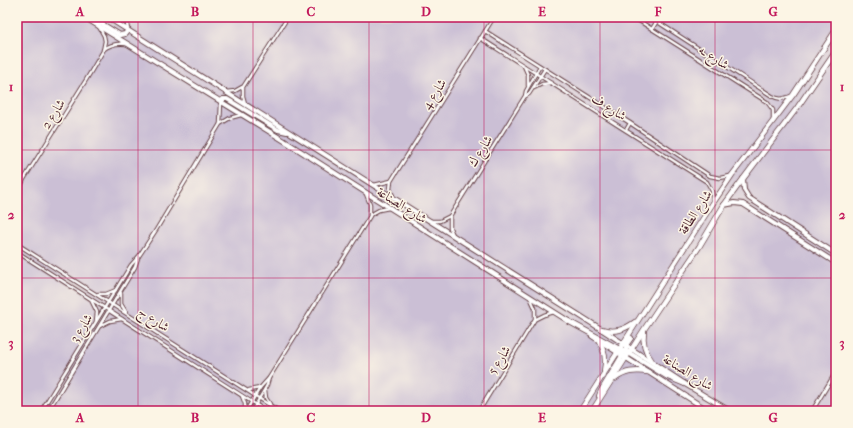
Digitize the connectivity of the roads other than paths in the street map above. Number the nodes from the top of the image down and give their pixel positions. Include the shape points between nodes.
1 (84, 17) edge
2 (91, 17) edge
3 (126, 17) edge
4 (288, 17) edge
5 (494, 17) edge
6 (633, 17) edge
7 (650, 17) edge
8 (110, 18) edge
9 (657, 21) junction
10 (99, 27) junction
11 (652, 29) junction
12 (128, 30) junction
13 (836, 30) edge
14 (485, 31) junction
15 (480, 38) junction
16 (126, 44) junction
17 (103, 51) junction
18 (836, 51) edge
19 (523, 64) junction
20 (540, 66) junction
21 (545, 69) junction
22 (536, 73) junction
23 (540, 76) junction
24 (553, 83) junction
25 (243, 87) junction
26 (528, 88) junction
27 (532, 90) junction
28 (226, 92) junction
29 (793, 95) junction
30 (525, 96) junction
31 (220, 103) junction
32 (245, 104) junction
33 (241, 115) junction
34 (773, 121) junction
35 (630, 123) junction
36 (220, 124) junction
37 (626, 130) junction
38 (289, 132) junction
39 (732, 175) junction
40 (743, 179) junction
41 (391, 181) junction
42 (373, 185) junction
43 (18, 189) edge
44 (366, 194) junction
45 (17, 195) edge
46 (393, 198) junction
47 (713, 203) junction
48 (724, 205) junction
49 (389, 208) junction
50 (370, 216) junction
51 (450, 216) junction
52 (429, 220) junction
53 (456, 238) junction
54 (17, 244) edge
55 (17, 252) edge
56 (836, 254) edge
57 (139, 256) junction
58 (836, 264) edge
59 (116, 290) junction
60 (121, 291) junction
61 (95, 294) junction
62 (530, 297) junction
63 (90, 299) junction
64 (108, 302) junction
65 (649, 302) junction
66 (112, 305) junction
67 (105, 308) junction
68 (109, 311) junction
69 (554, 312) junction
70 (128, 314) junction
71 (122, 319) junction
72 (535, 320) junction
73 (638, 320) junction
74 (568, 321) junction
75 (96, 322) junction
76 (100, 326) junction
77 (645, 328) junction
78 (602, 329) junction
79 (599, 341) junction
80 (625, 351) junction
81 (652, 361) junction
82 (648, 372) junction
83 (836, 372) edge
84 (602, 376) junction
85 (269, 378) junction
86 (610, 382) junction
87 (685, 384) junction
88 (260, 388) junction
89 (265, 389) junction
90 (248, 390) junction
91 (242, 395) junction
92 (255, 395) junction
93 (260, 398) junction
94 (251, 402) junction
95 (256, 404) junction
96 (596, 405) junction
97 (271, 406) junction
98 (41, 411) edge
99 (48, 411) edge
100 (246, 411) edge
101 (252, 411) edge
102 (261, 411) edge
103 (266, 411) edge
104 (279, 411) edge
105 (479, 411) edge
106 (580, 411) edge
107 (592, 411) edge
108 (708, 411) edge
109 (730, 411) edge
110 (812, 411) edge

1 - 10 street, شارع الصناعة
2 - 12 street via 120,35
3 - 12 street
4 - 25 street
5 - 14 street, شارع 4
6 - 11 street, شارع ـه
7 - 9 street, شارع ـه
8 - 12 street, شارع الصناعة
9 - 11 street
9 - 29 street, شارع ـه via 777,99
10 - 16 street, شارع الصناعة
10 - 17 street via 104,36
11 - 34 street, شارع ـه via 767,102 773,110
12 - 28 street, شارع الصناعة
13 - 29 main road, شارع الطاقة
14 - 15 street, شارع 4
14 - 20 street, شارع ف
15 - 19 street, شارع ف
15 - 41 street, شارع 4
16 - 17 street via 111,44
16 - 31 street, شارع الصناعة
17 - 43 street, شارع 2
18 - 40 main road, شارع الطاقة
19 - 22 street, شارع ف
19 - 26 street via 528,75
20 - 21 street, شارع ف
20 - 22 street, شارع ك
21 - 23 street, شارع ك
21 - 35 street, شارع ف
22 - 23 street, شارع ف
22 - 26 street, شارع ك
23 - 24 street, شارع ف
23 - 27 street, شارع ك
24 - 27 street via 542,84
24 - 37 street, شارع ف
25 - 28 street
25 - 32 street via 242,96
26 - 30 street, شارع ك
27 - 30 street, شارع ك
28 - 32 street, شارع الصناعة
29 - 34 main road, شارع الطاقة
30 - 51 street, شارع ك
31 - 33 street, شارع الصناعة
31 - 36 street
31 - 38 street via 227,99 278,130
32 - 38 street, شارع الصناعة
33 - 36 street
33 - 44 street, شارع الصناعة
34 - 39 main road, شارع الطاقة
35 - 37 street
35 - 39 street, شارع ف via 710,176 720,178
36 - 57 street, شارع 3
37 - 47 street, شارع ف via 707,182 712,191
38 - 42 street, شارع الصناعة
39 - 47 main road, شارع الطاقة
40 - 48 main road, شارع الطاقة
40 - 56 street via 744,190 749,198
41 - 42 street
41 - 46 street
42 - 46 street, شارع الصناعة
43 - 45 street, شارع 2
44 - 49 street, شارع الصناعة
44 - 50 street via 370,204
46 - 52 street, شارع الصناعة
47 - 65 main road, شارع الطاقة
48 - 58 street via 742,204
48 - 77 main road, شارع الطاقة via 699,248
49 - 50 street via 379,210
49 - 62 street, شارع الصناعة
50 - 85 street
51 - 52 street via 440,221
51 - 53 street via 450,228
52 - 53 street, شارع الصناعة
53 - 78 street, شارع الصناعة
54 - 61 street, شارع ج
55 - 63 street, شارع ج
57 - 59 street, شارع 3
57 - 60 street, شارع 3
59 - 61 street via 106,294
59 - 64 street, شارع 3
60 - 66 street, شارع 3
60 - 70 street via 121,304
61 - 64 street, شارع ج
62 - 69 street, شارع الصناعة
62 - 72 street via 535,308
63 - 67 street, شارع ج
63 - 75 street via 97,312
64 - 66 street, شارع ج
64 - 67 street, شارع 3
65 - 73 main road, شارع الطاقة
65 - 80 main road
66 - 68 street, شارع 3
66 - 70 street, شارع ج
67 - 68 street, شارع ج
67 - 75 street, شارع 3
68 - 71 street, شارع ج
68 - 76 street, شارع 3
69 - 72 street
69 - 74 street, شارع الصناعة
70 - 90 street, شارع ج
71 - 76 street
71 - 91 street, شارع ج
72 - 105 street, شارع 5
73 - 78 main road via 619,331
73 - 80 main road, شارع الطاقة
74 - 79 street, شارع الصناعة
74 - 80 main road
75 - 98 street, شارع 3
76 - 99 street, شارع 3
77 - 80 main road, شارع الطاقة
77 - 81 main road via 645,351
78 - 80 street, شارع الصناعة
79 - 80 street, شارع الصناعة
79 - 84 main road via 606,358
80 - 81 street, شارع الصناعة
80 - 82 street, شارع الصناعة
80 - 84 main road, شارع الطاقة
80 - 86 main road, شارع الطاقة
80 - 87 main road via 668,377
80 - 96 main road via 601,391
81 - 87 street, شارع الصناعة
82 - 86 main road via 634,370 621,374
82 - 108 street, شارع الصناعة
83 - 110 street
84 - 106 main road, شارع الطاقة
85 - 88 street
85 - 89 street
86 - 96 main road, شارع الطاقة
87 - 109 street, شارع الصناعة
88 - 90 street
88 - 92 street
89 - 93 street
89 - 97 street via 266,398
90 - 92 street, شارع ج
91 - 94 street, شارع ج
91 - 100 street
92 - 93 street, شارع ج
92 - 94 street
93 - 95 street
93 - 97 street, شارع ج
94 - 95 street, شارع ج
94 - 100 street
95 - 101 street
95 - 103 street, شارع ج
96 - 107 main road, شارع الطاقة
97 - 104 street, شارع ج
102 - 103 street

